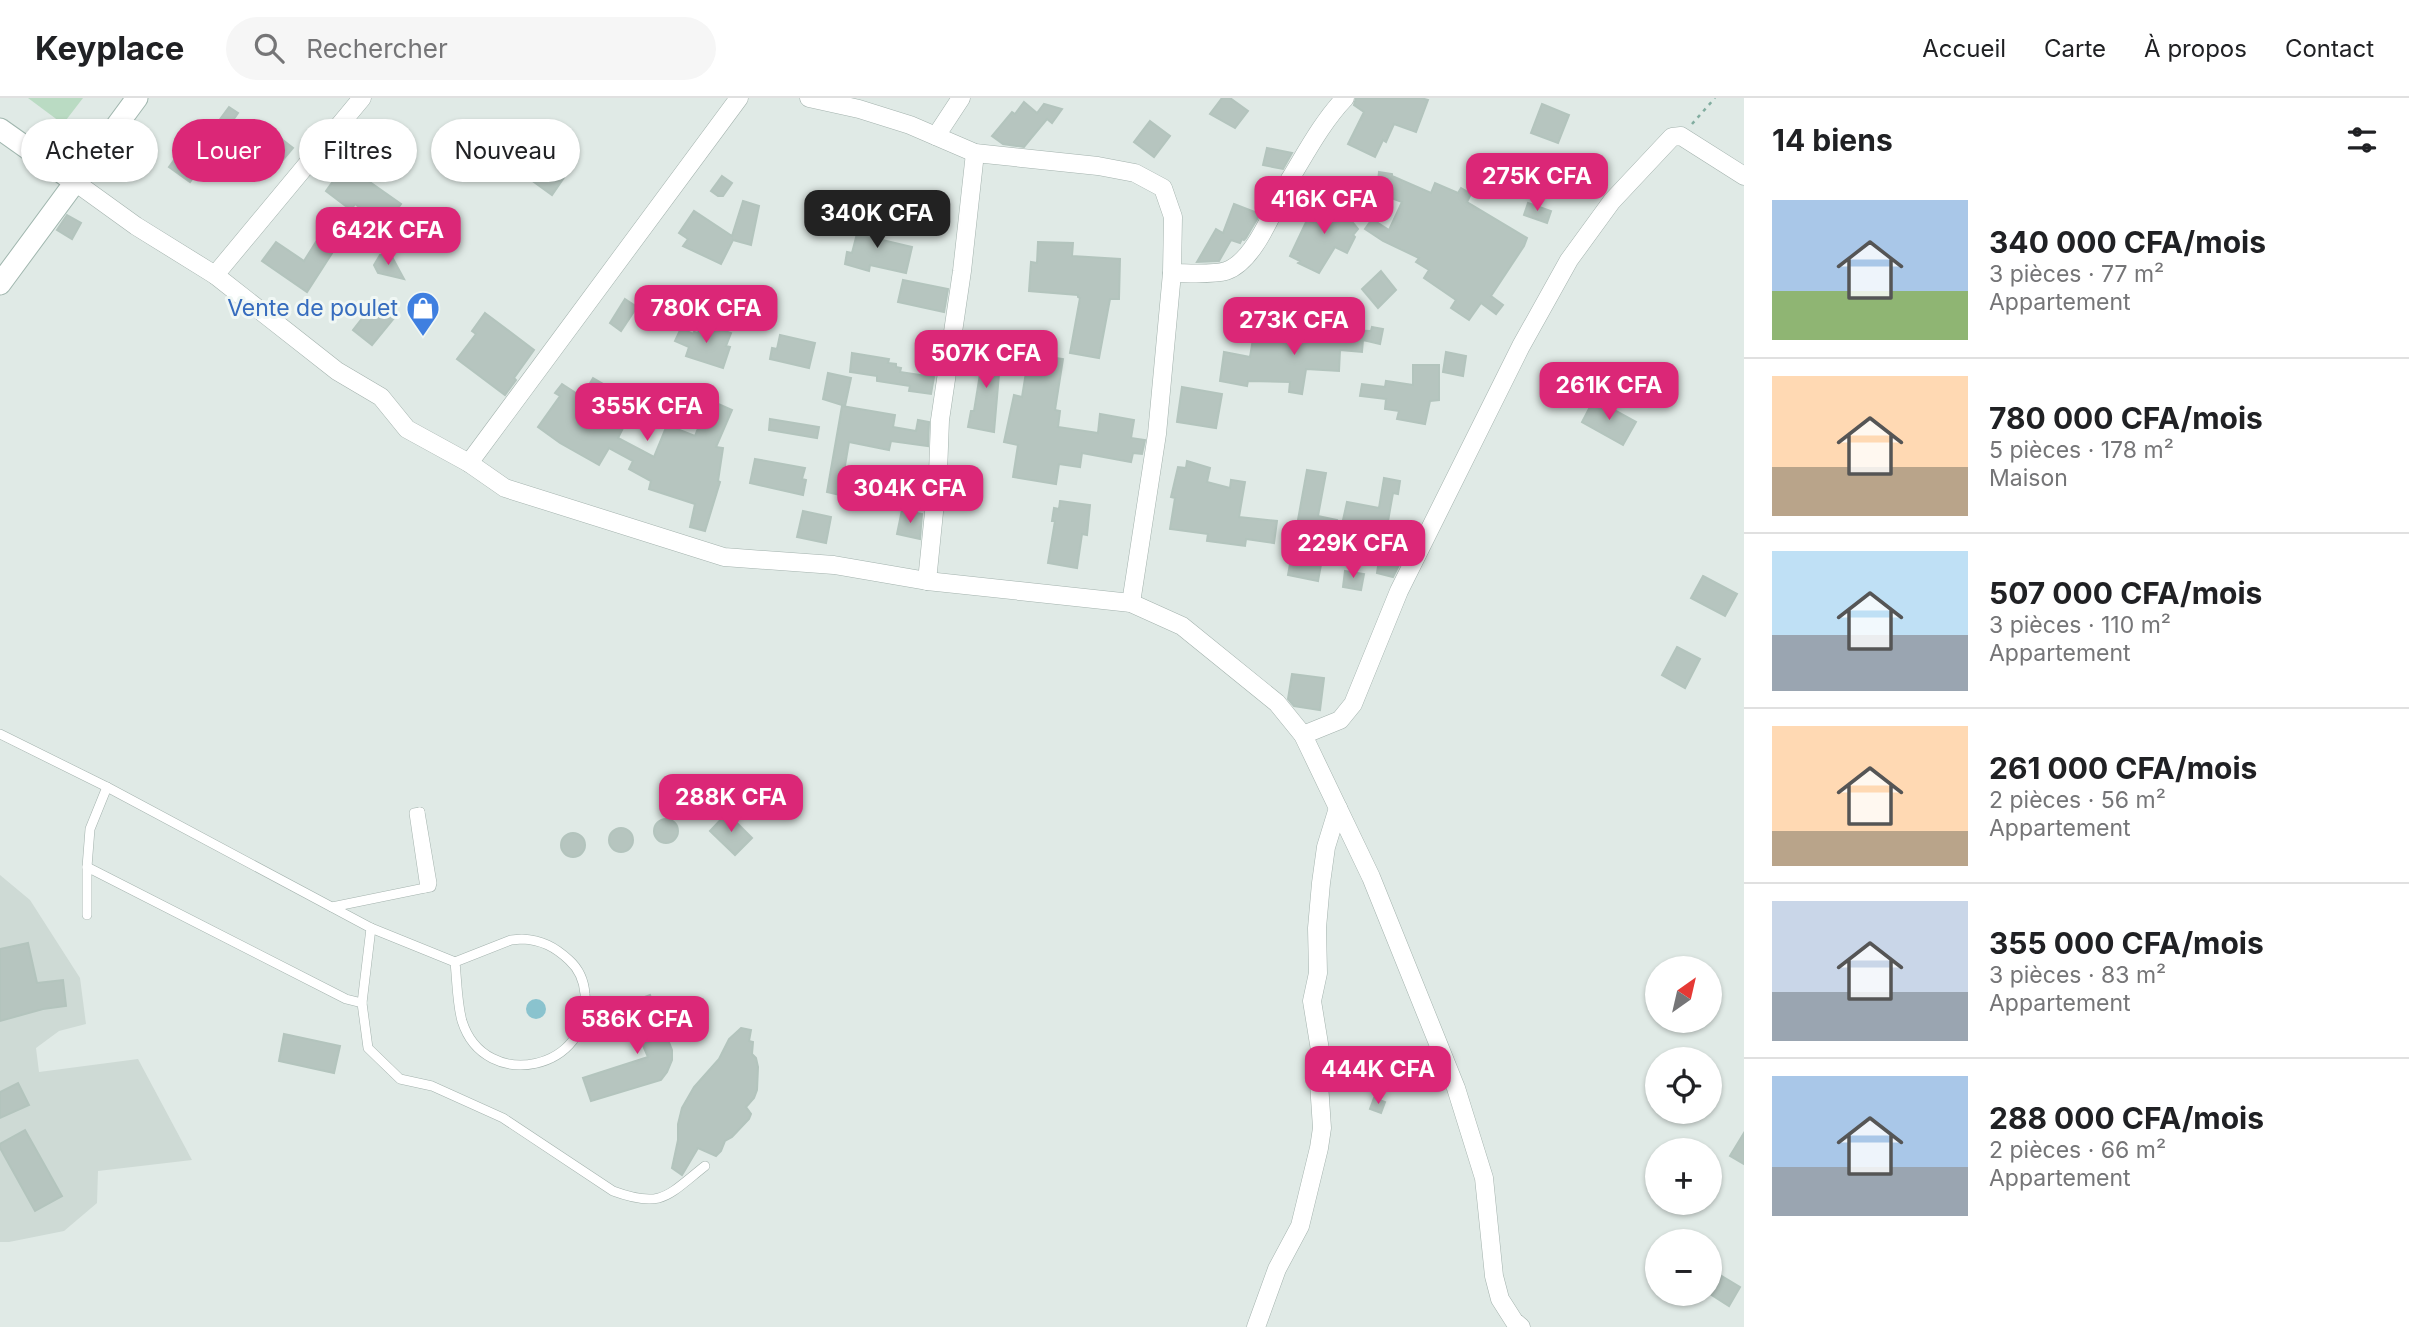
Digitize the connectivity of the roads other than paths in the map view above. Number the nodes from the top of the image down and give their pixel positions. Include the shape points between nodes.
1 (137, 98) edge
2 (362, 98) edge
3 (741, 98) edge
4 (809, 98) edge
5 (961, 98) edge
6 (1345, 98) edge
7 (122, 119) edge
8 (0, 130) edge
9 (936, 136) junction
10 (21, 145) edge
11 (975, 153) junction
12 (1744, 176) edge
13 (75, 182) junction
14 (1172, 273) junction
15 (215, 275) junction
16 (0, 284) edge
17 (0, 295) edge
18 (469, 463) junction
19 (928, 581) junction
20 (1131, 603) junction
21 (0, 734) edge
22 (1303, 735) junction
23 (107, 787) junction
24 (1338, 808) junction
25 (87, 867) junction
26 (425, 888) junction
27 (332, 907) junction
28 (87, 915) dead end
29 (371, 928) junction
30 (455, 962) junction
31 (362, 1003) junction
32 (705, 1166) dead end
33 (1256, 1327) edge
34 (1521, 1327) edge

1 - 7 main road
2 - 15 street
3 - 18 street
4 - 9 street
5 - 9 street
6 - 14 street via 1332,111 1241,262 1226,271
8 - 10 main road
9 - 11 street
11 - 14 street via 1110,168 1135,173 1163,188 1173,217
11 - 19 street via 940,420
12 - 22 street via 1681,136 1668,141 1612,201 1569,260 1521,346 1399,591 1353,704 1340,720
13 - 15 street
13 - 16 main road
13 - 17 street
14 - 20 street via 1157,434
15 - 18 street via 337,371 380,397 407,429
18 - 19 street via 505,488 724,557 834,565
19 - 20 street
20 - 22 street via 1182,626 1277,703
21 - 23 lane
22 - 24 street
23 - 25 lane via 90,829
23 - 27 lane
24 - 33 street via 1321,883 1318,972 1312,1001 1320,1050 1319,1148 1300,1226 1277,1269
24 - 34 street via 1395,935 1464,1113 1484,1178 1500,1299
25 - 28 lane
25 - 31 lane via 346,999
26 - 26 lane via 414,813 420,812 432,883
26 - 27 lane
27 - 29 lane
29 - 30 lane
29 - 31 lane
30 - 30 lane via 511,940 533,939 557,949 574,965 584,987 585,1012 576,1035 560,1054 538,1064 513,1065 488,1056 463,1023
31 - 32 lane via 368,1048 400,1079 432,1086 503,1118 613,1191 656,1200

